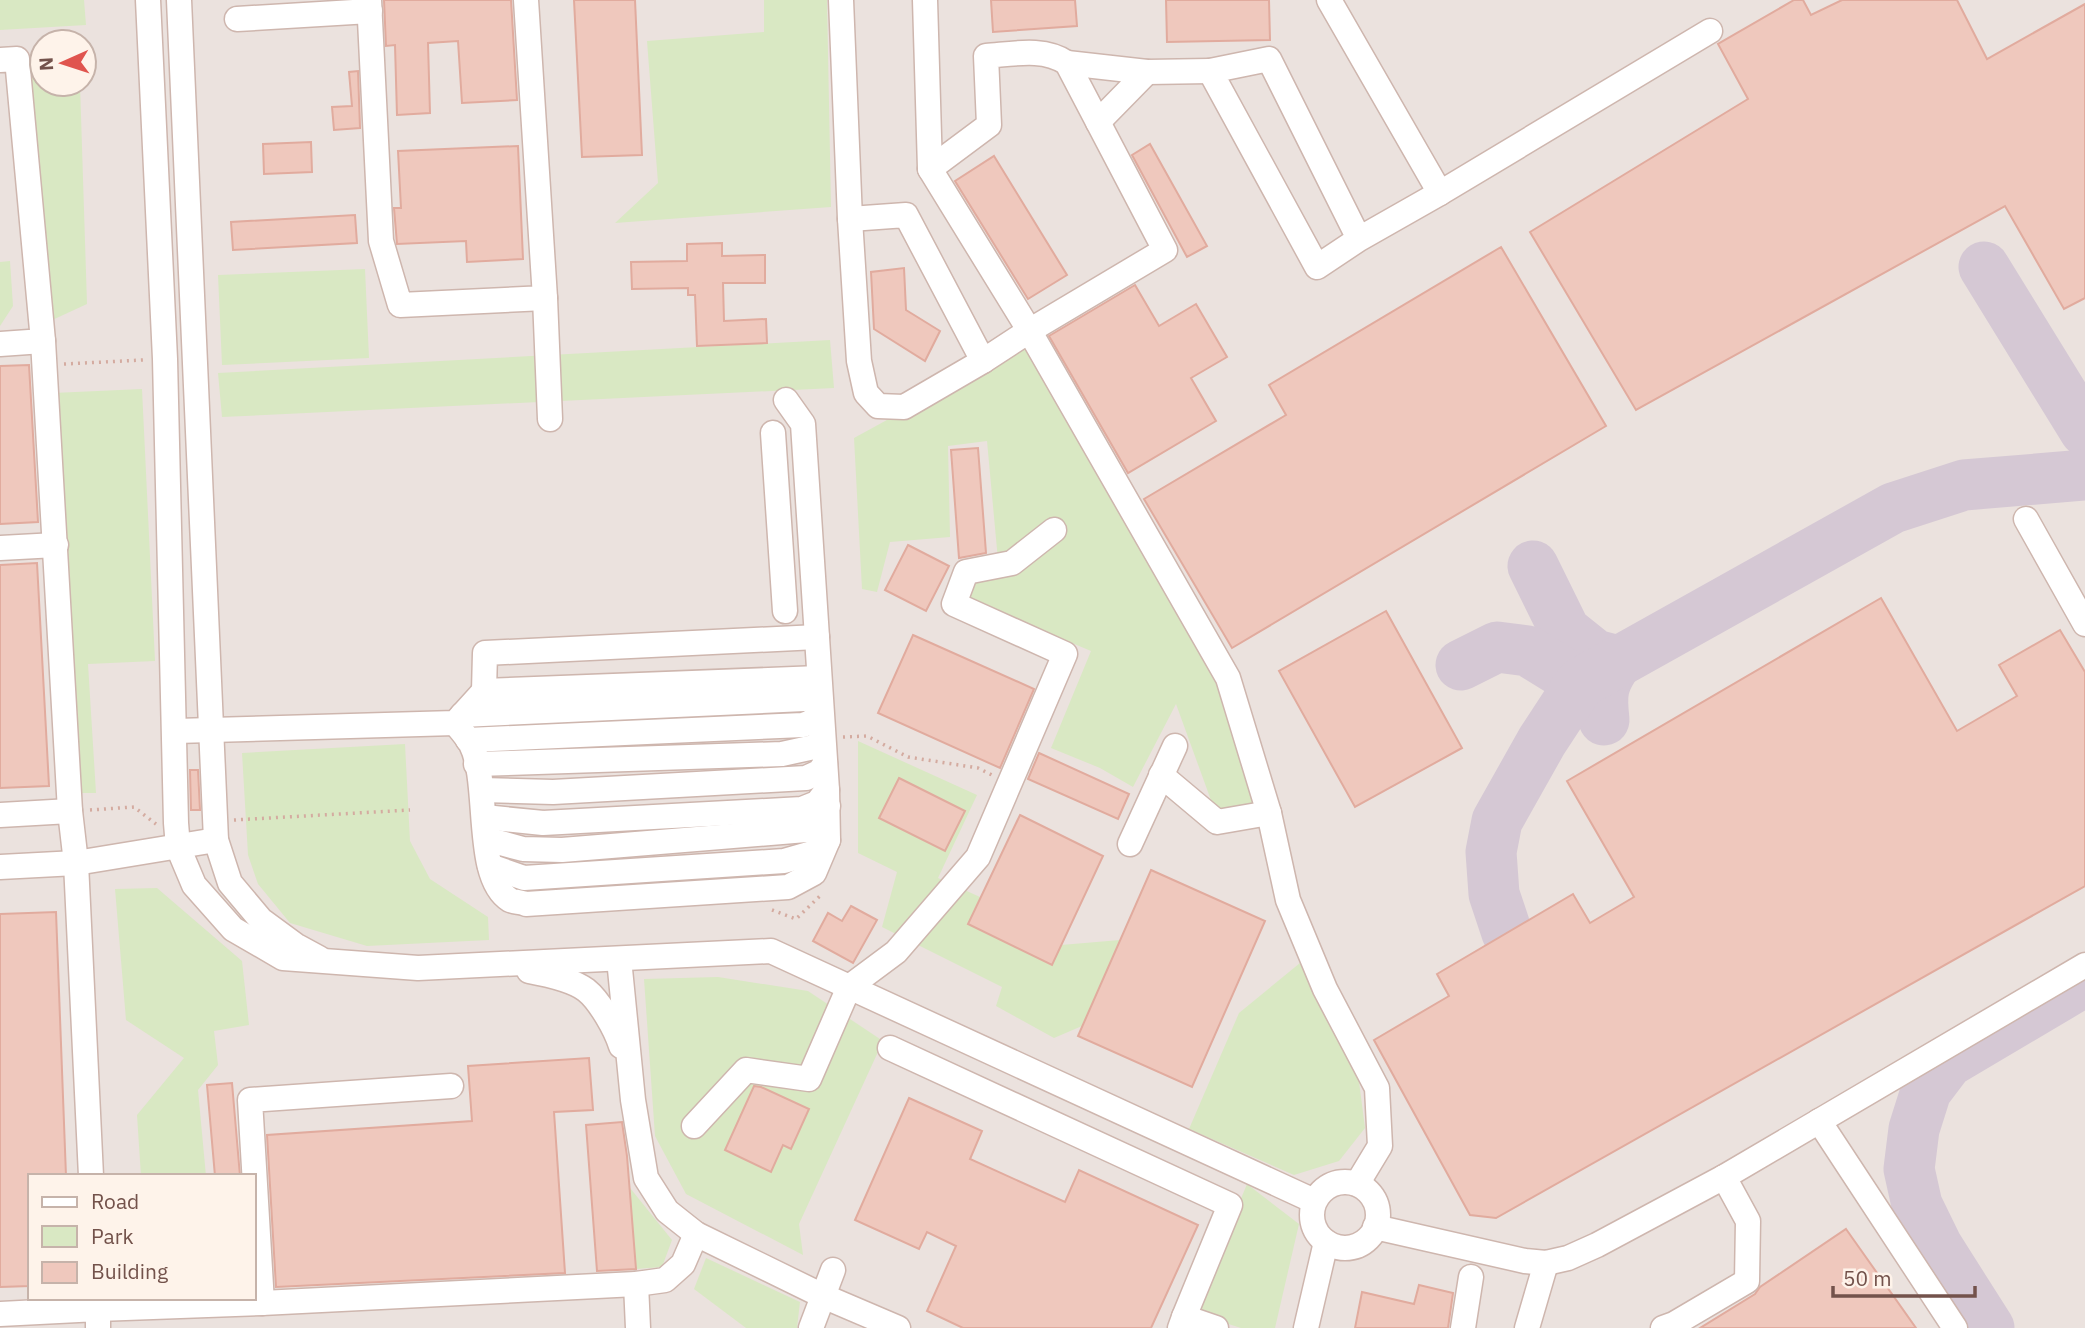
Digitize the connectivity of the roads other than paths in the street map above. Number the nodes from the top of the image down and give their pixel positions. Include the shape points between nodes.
1 (148, 0) edge
2 (179, 0) edge
3 (526, 0) edge
4 (841, 0) edge
5 (925, 0) edge
6 (1329, 0) edge
7 (369, 5) edge
8 (237, 19) dead end
9 (1710, 31) dead end
10 (0, 60) edge
11 (1067, 63) junction
12 (1210, 71) junction
13 (1147, 72) junction
14 (1098, 122) junction
15 (930, 169) junction
16 (1440, 193) junction
17 (849, 219) junction
18 (1359, 239) junction
19 (545, 298) junction
20 (1029, 331) junction
21 (0, 344) edge
22 (44, 353) junction
23 (984, 361) junction
24 (786, 400) dead end
25 (550, 419) dead end
26 (773, 433) dead end
27 (2026, 519) dead end
28 (1054, 530) dead end
29 (56, 545) junction
30 (0, 548) edge
31 (785, 611) dead end
32 (2085, 624) edge
33 (817, 637) junction
34 (484, 691) junction
35 (820, 694) junction
36 (461, 726) junction
37 (176, 731) junction
38 (212, 732) junction
39 (823, 739) junction
40 (1175, 746) dead end
41 (476, 764) junction
42 (825, 764) junction
43 (1161, 775) junction
44 (482, 790) junction
45 (827, 798) junction
46 (70, 811) junction
47 (1269, 813) junction
48 (0, 815) edge
49 (485, 828) junction
50 (216, 840) junction
51 (1130, 844) dead end
52 (178, 847) junction
53 (76, 863) junction
54 (0, 867) edge
55 (619, 959) junction
56 (327, 963) junction
57 (497, 965) junction
58 (2085, 965) edge
59 (849, 987) junction
60 (890, 1048) dead end
61 (631, 1076) junction
62 (451, 1086) dead end
63 (1819, 1121) junction
64 (694, 1126) dead end
65 (91, 1174) edge
66 (254, 1174) edge
67 (1724, 1177) junction
68 (1357, 1184) junction
69 (1314, 1201) junction
70 (256, 1202) edge
71 (1375, 1227) junction
72 (695, 1234) junction
73 (1326, 1242) junction
74 (1546, 1263) junction
75 (833, 1270) dead end
76 (1471, 1277) dead end
77 (636, 1284) junction
78 (823, 1296) junction
79 (262, 1303) junction
80 (98, 1312) edge
81 (0, 1314) edge
82 (1182, 1323) edge
83 (638, 1328) edge
84 (811, 1328) edge
85 (898, 1328) edge
86 (1216, 1328) edge
87 (1306, 1328) edge
88 (1463, 1328) edge
89 (1527, 1328) edge
90 (1663, 1328) edge
91 (1955, 1328) edge

1 - 37 street
2 - 38 street
3 - 19 street
4 - 17 street
5 - 15 street
6 - 16 street
7 - 8 street
7 - 19 street via 381,241 400,306
9 - 16 street
10 - 22 street via 17,59
11 - 13 street
11 - 14 street
11 - 15 street via 1056,55 986,56 989,125
12 - 13 street
12 - 18 street via 1269,60
12 - 18 street via 1317,267
13 - 14 street
14 - 20 street via 1165,250
15 - 20 street
16 - 18 street
17 - 23 street via 906,215
17 - 23 street via 859,361 866,393 878,406 904,407
19 - 25 street
20 - 23 street
20 - 47 street via 1228,678
21 - 22 street
22 - 29 street
24 - 33 street via 803,424
26 - 31 street
27 - 32 street
28 - 59 street via 1012,563 966,572 954,604 1065,654 978,857 897,952
29 - 30 street
29 - 46 street
33 - 34 street via 485,653
33 - 35 street
34 - 35 street
34 - 36 street
35 - 36 street via 804,699
35 - 39 street
36 - 38 street
36 - 41 street
37 - 38 street
37 - 52 street
38 - 50 street
39 - 41 street via 814,747 782,754
39 - 42 street
40 - 43 street
41 - 44 street
42 - 44 street via 806,778 553,793
42 - 45 street
43 - 47 street via 1217,822
43 - 51 street
44 - 49 street
45 - 49 street via 802,809
45 - 49 street via 828,840 814,873 788,887 526,904 511,900 500,889 489,866
46 - 48 street
46 - 53 street
47 - 68 street via 1288,900 1325,989 1377,1088 1380,1146
50 - 52 street
50 - 56 street via 230,883 261,920
52 - 53 street
52 - 56 street via 194,885 233,929 283,958
53 - 54 street
53 - 65 street
55 - 57 street
55 - 59 street via 771,951
55 - 61 street
56 - 57 street via 418,968
57 - 61 street via 550,974 586,990 618,1036
58 - 63 street
59 - 64 street via 809,1079 746,1070
59 - 69 street
60 - 82 street via 1230,1205
61 - 72 street via 646,1178 667,1211
62 - 66 street via 250,1100
63 - 67 street
63 - 91 street
67 - 74 street via 1597,1245
67 - 90 street via 1748,1221 1747,1281
68 - 69 street via 1332,1184
68 - 71 street via 1375,1201
69 - 73 street via 1313,1224
70 - 79 street
71 - 73 street via 1354,1246
71 - 74 street
72 - 77 street via 683,1264 665,1280
72 - 78 street
73 - 87 street
74 - 89 street
75 - 78 street
76 - 88 street
77 - 79 street
77 - 83 street
78 - 84 street
78 - 85 street
79 - 80 street
80 - 81 street
82 - 86 street

